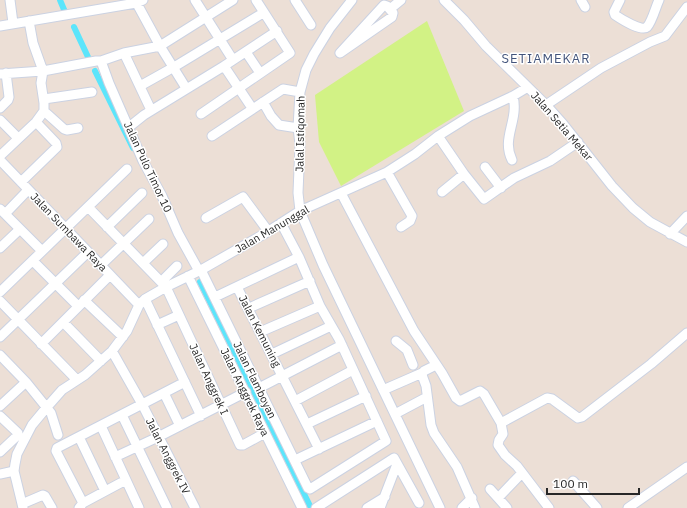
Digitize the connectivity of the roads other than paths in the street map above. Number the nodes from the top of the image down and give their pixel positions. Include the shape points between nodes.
1 (10, 0) edge
2 (194, 0) edge
3 (233, 0) edge
4 (256, 0) edge
5 (295, 0) edge
6 (352, 0) edge
7 (401, 0) edge
8 (444, 0) edge
9 (620, 0) edge
10 (659, 0) edge
11 (138, 1) edge
12 (390, 9) junction
13 (686, 10) edge
14 (264, 13) junction
15 (205, 17) junction
16 (29, 21) junction
17 (13, 23) junction
18 (311, 25) dead end
19 (0, 26) edge
20 (277, 32) junction
21 (219, 40) junction
22 (160, 46) junction
23 (246, 52) junction
24 (124, 53) junction
25 (233, 60) junction
26 (99, 61) junction
27 (224, 66) junction
28 (174, 67) junction
29 (43, 72) junction
30 (3, 73) edge
31 (260, 73) junction
32 (140, 86) junction
33 (528, 87) junction
34 (186, 88) junction
35 (238, 88) junction
36 (92, 92) dead end
37 (300, 92) junction
38 (513, 96) junction
39 (44, 99) junction
40 (263, 102) junction
41 (546, 105) junction
42 (0, 108) edge
43 (252, 108) junction
44 (151, 110) junction
45 (44, 111) junction
46 (201, 114) dead end
47 (0, 120) edge
48 (36, 122) junction
49 (129, 127) junction
50 (78, 128) dead end
51 (298, 128) junction
52 (212, 136) dead end
53 (438, 136) junction
54 (18, 138) junction
55 (578, 142) junction
56 (0, 156) edge
57 (0, 160) edge
58 (512, 160) dead end
59 (486, 167) dead end
60 (127, 169) dead end
61 (387, 172) junction
62 (464, 174) junction
63 (21, 182) junction
64 (501, 188) junction
65 (28, 190) junction
66 (442, 192) dead end
67 (142, 193) dead end
68 (342, 193) junction
69 (88, 207) junction
70 (2, 211) edge
71 (300, 211) junction
72 (206, 218) dead end
73 (687, 218) edge
74 (149, 219) dead end
75 (281, 223) junction
76 (107, 227) junction
77 (401, 227) dead end
78 (20, 229) junction
79 (66, 229) junction
80 (268, 231) junction
81 (670, 234) junction
82 (687, 242) edge
83 (124, 244) junction
84 (163, 244) dead end
85 (0, 248) edge
86 (42, 251) junction
87 (88, 252) junction
88 (299, 257) junction
89 (33, 261) junction
90 (143, 263) junction
91 (101, 266) junction
92 (177, 266) dead end
93 (195, 273) junction
94 (110, 275) junction
95 (310, 281) junction
96 (56, 283) junction
97 (163, 284) junction
98 (237, 287) junction
99 (0, 292) edge
100 (215, 297) junction
101 (0, 301) edge
102 (142, 302) junction
103 (81, 303) junction
104 (320, 306) junction
105 (249, 308) junction
106 (179, 315) junction
107 (18, 320) junction
108 (63, 322) junction
109 (157, 325) junction
110 (332, 326) junction
111 (260, 332) junction
112 (687, 333) edge
113 (0, 337) edge
114 (123, 337) junction
115 (396, 342) dead end
116 (420, 343) junction
117 (41, 344) junction
118 (342, 345) junction
119 (407, 350) junction
120 (112, 352) junction
121 (272, 354) junction
122 (1, 359) edge
123 (101, 361) junction
124 (413, 365) dead end
125 (436, 365) junction
126 (353, 370) junction
127 (422, 373) junction
128 (282, 376) junction
129 (77, 380) junction
130 (26, 382) junction
131 (185, 382) junction
132 (259, 388) junction
133 (383, 390) junction
134 (246, 392) junction
135 (164, 393) junction
136 (366, 396) junction
137 (427, 397) junction
138 (295, 401) junction
139 (142, 404) junction
140 (222, 405) junction
141 (0, 406) edge
142 (47, 407) junction
143 (395, 414) junction
144 (122, 415) junction
145 (0, 416) edge
146 (201, 416) junction
147 (377, 421) junction
148 (500, 423) junction
149 (307, 424) junction
150 (101, 426) junction
151 (180, 426) junction
152 (265, 433) junction
153 (58, 435) dead end
154 (79, 437) junction
155 (158, 437) junction
156 (137, 448) junction
157 (318, 449) junction
158 (0, 452) edge
159 (115, 457) junction
160 (295, 460) junction
161 (397, 464) junction
162 (687, 467) edge
163 (14, 471) junction
164 (522, 473) junction
165 (0, 474) edge
166 (126, 480) junction
167 (573, 481) dead end
168 (490, 489) dead end
169 (105, 491) junction
170 (432, 492) junction
171 (385, 497) junction
172 (472, 498) junction
173 (498, 498) junction
174 (417, 503) edge
175 (81, 505) edge
176 (23, 506) edge
177 (52, 508) edge
178 (139, 508) edge
179 (167, 508) edge
180 (195, 508) edge
181 (302, 508) edge
182 (316, 508) edge
183 (367, 508) edge
184 (380, 508) edge
185 (440, 508) edge
186 (462, 508) edge
187 (476, 508) edge
188 (507, 508) edge
189 (549, 508) edge
190 (597, 508) edge
191 (628, 508) edge

1 - 17 street
2 - 15 street
3 - 15 street
4 - 14 street
5 - 18 street
6 - 37 street, Jalal Istiqomah via 314,54
7 - 12 street
8 - 33 street, Jalan Setia Mekar
9 - 10 street via 615,15 638,28 647,28
11 - 16 street
11 - 22 street
12 - 12 street via 392,17 340,53 381,6 386,5
13 - 41 street via 665,36 601,68
14 - 20 street
14 - 21 street
15 - 21 street
15 - 22 street
16 - 17 street
16 - 29 street
17 - 19 street
20 - 23 street
20 - 31 street via 290,53
21 - 25 street
21 - 28 street
22 - 24 street
22 - 28 street
23 - 25 street
23 - 31 street
24 - 26 street
24 - 32 street
25 - 27 street
26 - 29 street
26 - 49 street, Jalan Pulo Timor 10
27 - 34 street
27 - 35 street
28 - 32 street
28 - 34 street
29 - 30 street
29 - 39 street via 41,83
30 - 42 street via 9,97
31 - 35 street
32 - 44 street
33 - 38 street, Jalan Manunggal
33 - 41 street, Jalan Setia Mekar
34 - 44 street
35 - 43 street
35 - 46 street
36 - 39 street
37 - 40 street via 283,89
37 - 51 street, Jalal Istiqomah
38 - 53 street, Jalan Manunggal via 470,116
38 - 58 street via 515,114 508,146
39 - 45 street
40 - 43 street
40 - 51 street via 279,125
41 - 55 street, Jalan Setia Mekar
43 - 52 street
44 - 49 street
45 - 48 street
45 - 50 street via 64,129
47 - 54 street
48 - 54 street
48 - 63 street via 57,147
49 - 93 street, Jalan Pulo Timor 10
51 - 71 street, Jalal Istiqomah
53 - 61 street, Jalan Manunggal
53 - 62 street
54 - 56 street
55 - 64 street
55 - 81 street, Jalan Setia Mekar via 612,186 633,208
57 - 63 street, Jalan Sumbawa Raya
59 - 64 street
60 - 69 street
61 - 68 street, Jalan Manunggal
61 - 77 street via 412,216 410,221
62 - 64 street via 484,199
62 - 66 street
63 - 65 street, Jalan Sumbawa Raya
65 - 70 street
65 - 79 street, Jalan Sumbawa Raya
67 - 76 street
68 - 71 street, Jalan Manunggal
68 - 116 street
69 - 76 street, Jalan Anggrek I
69 - 79 street
70 - 78 street
71 - 75 street, Jalan Manunggal
71 - 133 street, Jalal Istiqomah via 322,265
72 - 80 street via 243,197
73 - 81 street
74 - 83 street
75 - 80 street, Jalan Manunggal
75 - 88 street
76 - 83 street, Jalan Anggrek I
78 - 85 street
78 - 86 street
79 - 86 street
79 - 87 street, Jalan Sumbawa Raya
80 - 93 street, Jalan Manunggal
81 - 82 street, Jalan Setia Mekar
83 - 90 street, Jalan Anggrek I
83 - 91 street
84 - 90 street
86 - 89 street
87 - 91 street, Jalan Sumbawa Raya
87 - 96 street
88 - 95 street
88 - 98 street
89 - 96 street
89 - 99 street
90 - 97 street, Jalan Anggrek I
91 - 94 street, Jalan Sumbawa Raya
92 - 97 street
93 - 97 street, Jalan Manunggal
93 - 100 street, Jalan Flamboyan
93 - 134 street, Jalan Anggrek Raya
94 - 102 street, Jalan Sumbawa Raya
94 - 103 street
95 - 104 street
95 - 105 street
96 - 103 street
96 - 107 street
97 - 102 street, Jalan Manunggal
97 - 106 street, Jalan Anggrek I
98 - 100 street
98 - 105 street, Jalan Kemuning
100 - 132 street, Jalan Flamboyan
101 - 107 street
102 - 109 street, Jalan Sumbawa Raya
102 - 114 street
103 - 108 street
103 - 114 street
104 - 110 street
104 - 111 street
105 - 111 street, Jalan Kemuning
106 - 109 street
106 - 140 street, Jalan Anggrek I
107 - 113 street
107 - 117 street
108 - 117 street
108 - 123 street
109 - 131 street, Jalan Sumbawa Raya
110 - 118 street
110 - 121 street
111 - 121 street, Jalan Kemuning
112 - 148 street via 582,417 578,418 547,398
114 - 120 street
115 - 119 street
116 - 119 street
116 - 125 street
117 - 129 street
118 - 126 street
118 - 128 street
119 - 124 street
120 - 123 street
120 - 139 street, Jalan Anggrek IV
121 - 128 street, Jalan Kemuning
122 - 130 street
123 - 129 street
125 - 127 street
125 - 148 street via 458,401 482,392
126 - 136 street
126 - 138 street
127 - 133 street
127 - 137 street
128 - 132 street
128 - 138 street, Jalan Kemuning
129 - 142 street via 62,390
130 - 141 street
130 - 142 street
131 - 135 street
131 - 146 street, Jalan Sumbawa Raya
132 - 160 street, Jalan Flamboyan
133 - 143 street, Jalal Istiqomah
134 - 140 street
134 - 152 street, Jalan Anggrek Raya
135 - 139 street
135 - 151 street
136 - 147 street
136 - 149 street
137 - 143 street
137 - 172 street via 434,434 457,467
138 - 149 street, Jalan Kemuning
139 - 144 street
139 - 155 street, Jalan Anggrek IV
140 - 146 street
140 - 152 street, Jalan Anggrek I via 241,446
142 - 153 street
142 - 163 street via 32,425 22,444
143 - 170 street, Jalal Istiqomah
144 - 150 street
144 - 156 street
145 - 158 street via 18,433
146 - 151 street
147 - 157 street
147 - 160 street, Jalan Flamboyan via 385,442 309,489
148 - 164 street via 504,434 498,445
149 - 157 street, Jalan Kemuning
150 - 154 street
150 - 159 street
151 - 155 street
152 - 181 street, Jalan Anggrek Raya
154 - 169 street
154 - 175 street via 56,450
155 - 156 street
155 - 180 street, Jalan Anggrek IV
156 - 159 street
156 - 179 street
157 - 160 street
159 - 166 street
161 - 171 street
161 - 174 street
161 - 182 street via 393,458
162 - 191 street
163 - 165 street
163 - 176 street
164 - 173 street
164 - 189 street
166 - 169 street
166 - 178 street
167 - 190 street
168 - 173 street
169 - 175 street
170 - 174 street
170 - 185 street, Jalal Istiqomah
171 - 183 street
171 - 184 street
172 - 186 street
172 - 187 street
173 - 188 street
176 - 177 street via 43,495

